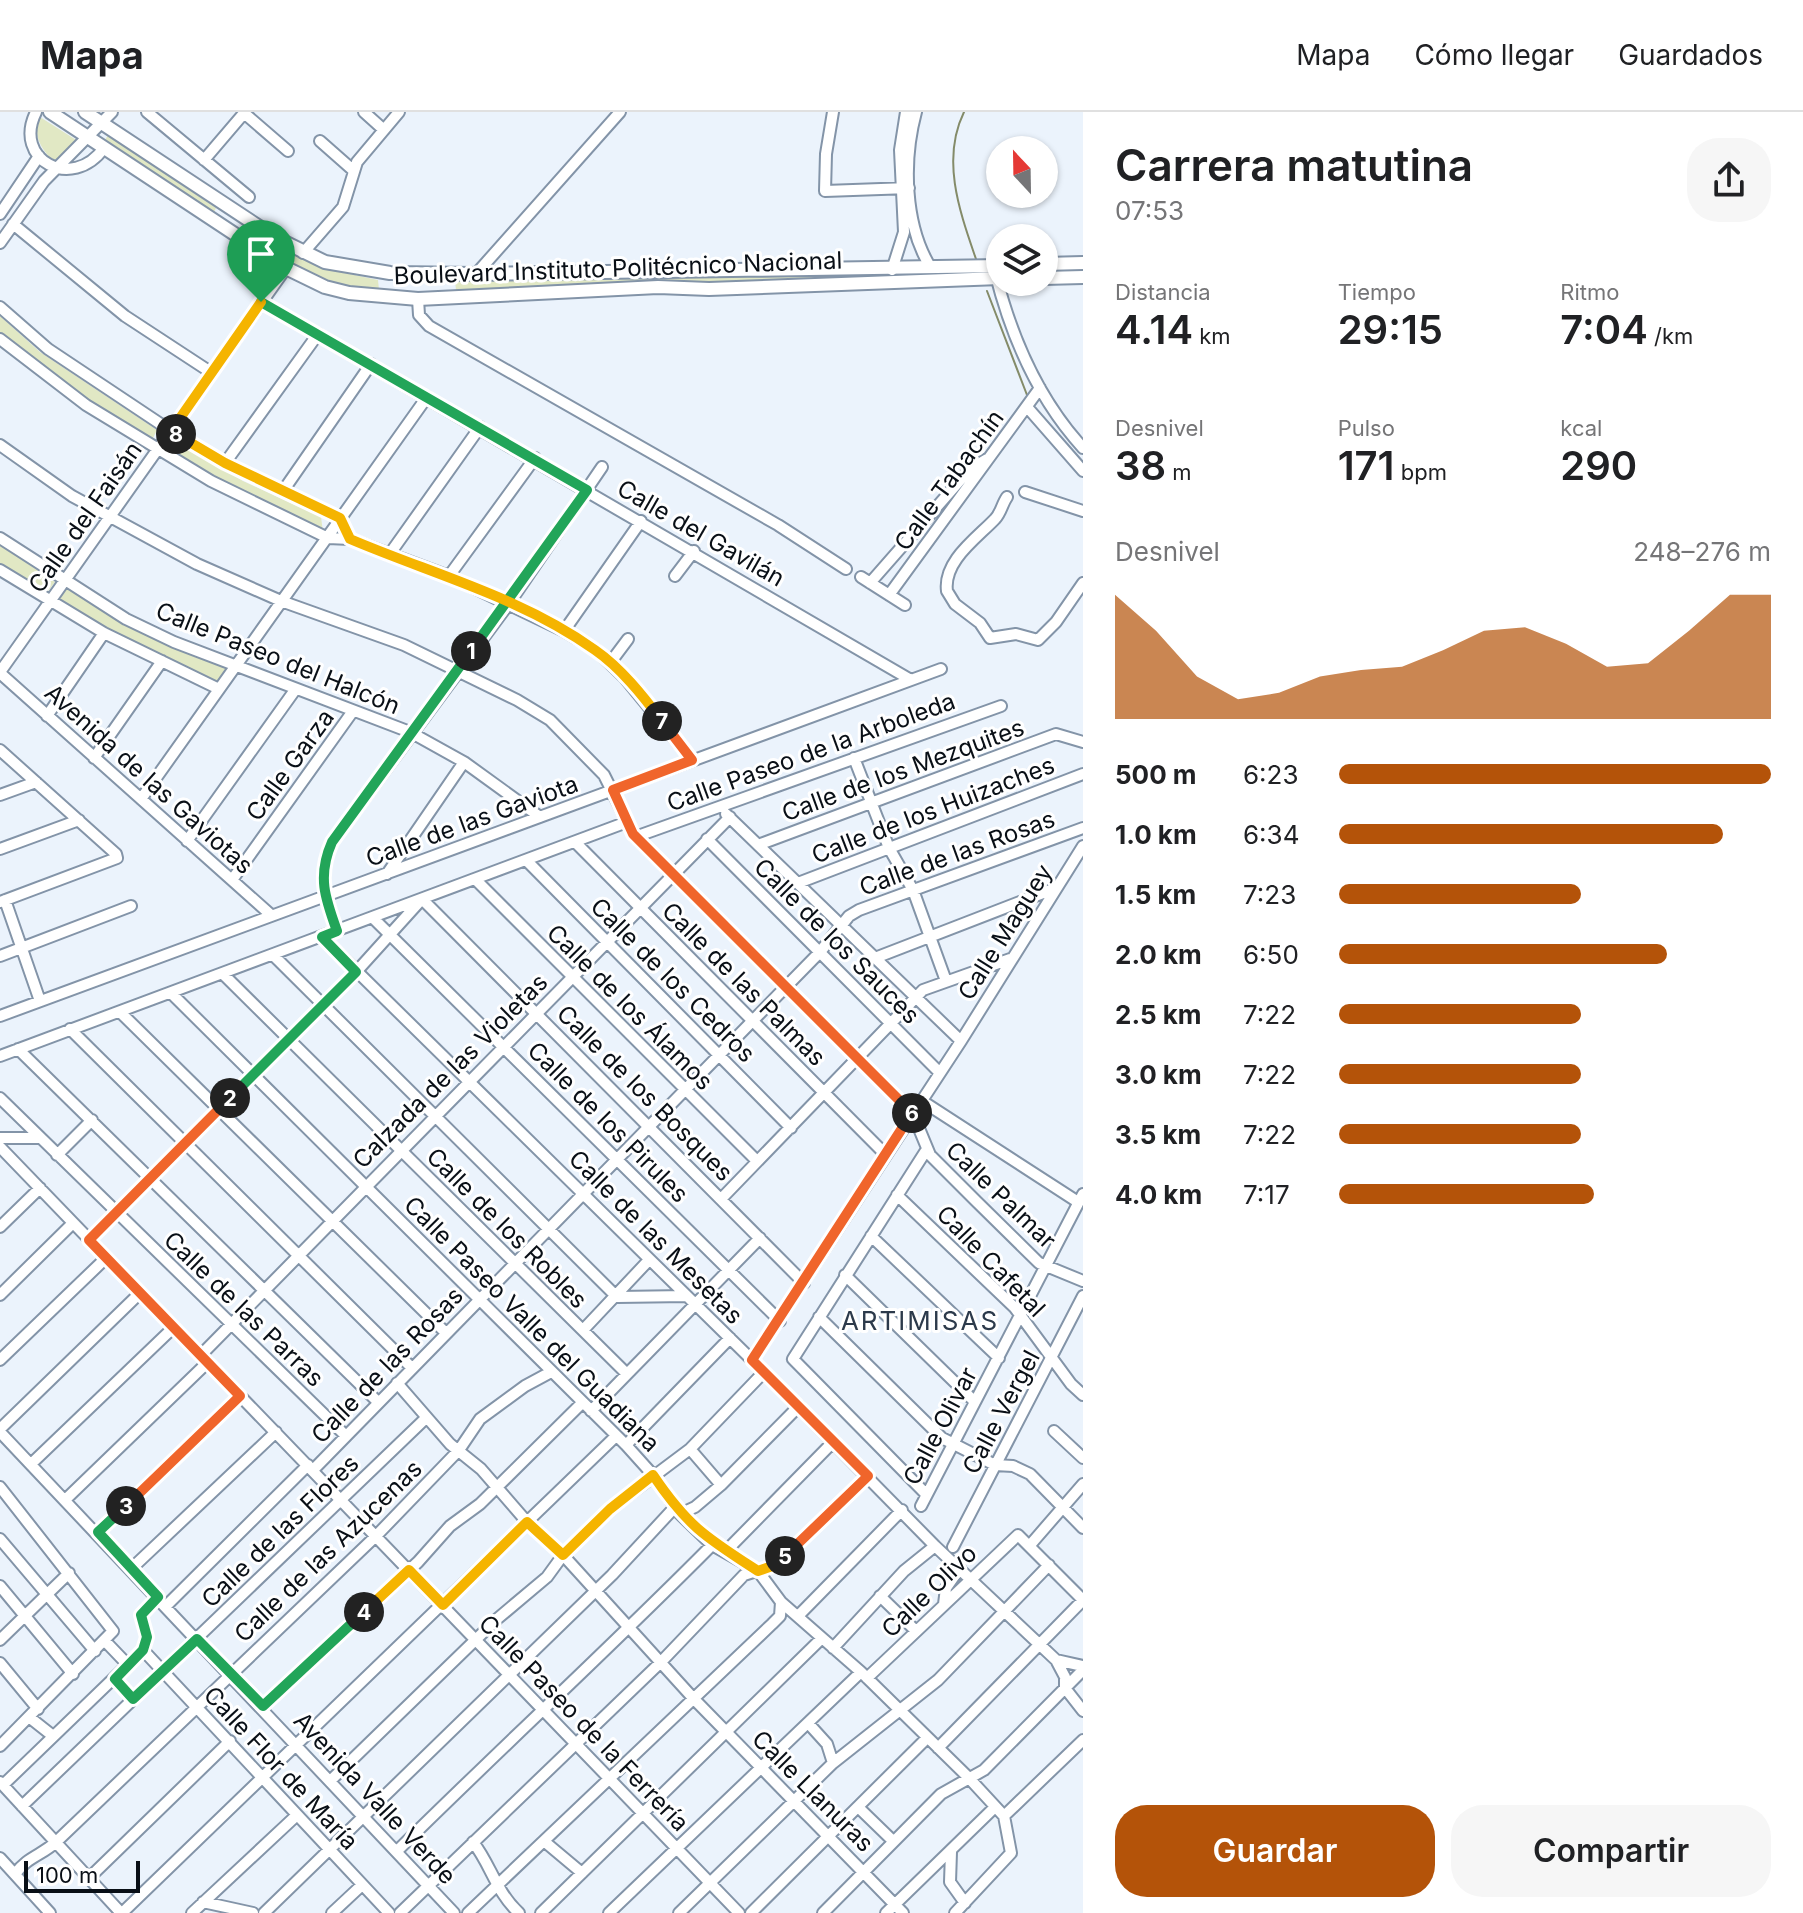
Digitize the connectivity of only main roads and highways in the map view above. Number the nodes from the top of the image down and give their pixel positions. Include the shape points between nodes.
1 (50, 112) edge
2 (94, 117) edge
3 (1083, 263) edge
4 (1058, 264) edge
5 (986, 271) edge
6 (986, 272) edge
7 (390, 273) junction
8 (891, 276) junction
9 (1083, 277) edge
10 (1058, 278) edge
11 (349, 293) junction

1 - 11 main road, Boulevard Instituto Politécnico Nacional via 286,268
2 - 7 main road, Boulevard Instituto Politécnico Nacional via 303,253
3 - 4 main road
5 - 8 main road, Boulevard Instituto Politécnico Nacional via 931,268
6 - 8 main road, Boulevard Instituto Politécnico Nacional
7 - 8 main road, Boulevard Instituto Politécnico Nacional
7 - 11 main road via 393,284 387,291
8 - 11 main road, Boulevard Instituto Politécnico Nacional via 709,289 418,299
9 - 10 main road

